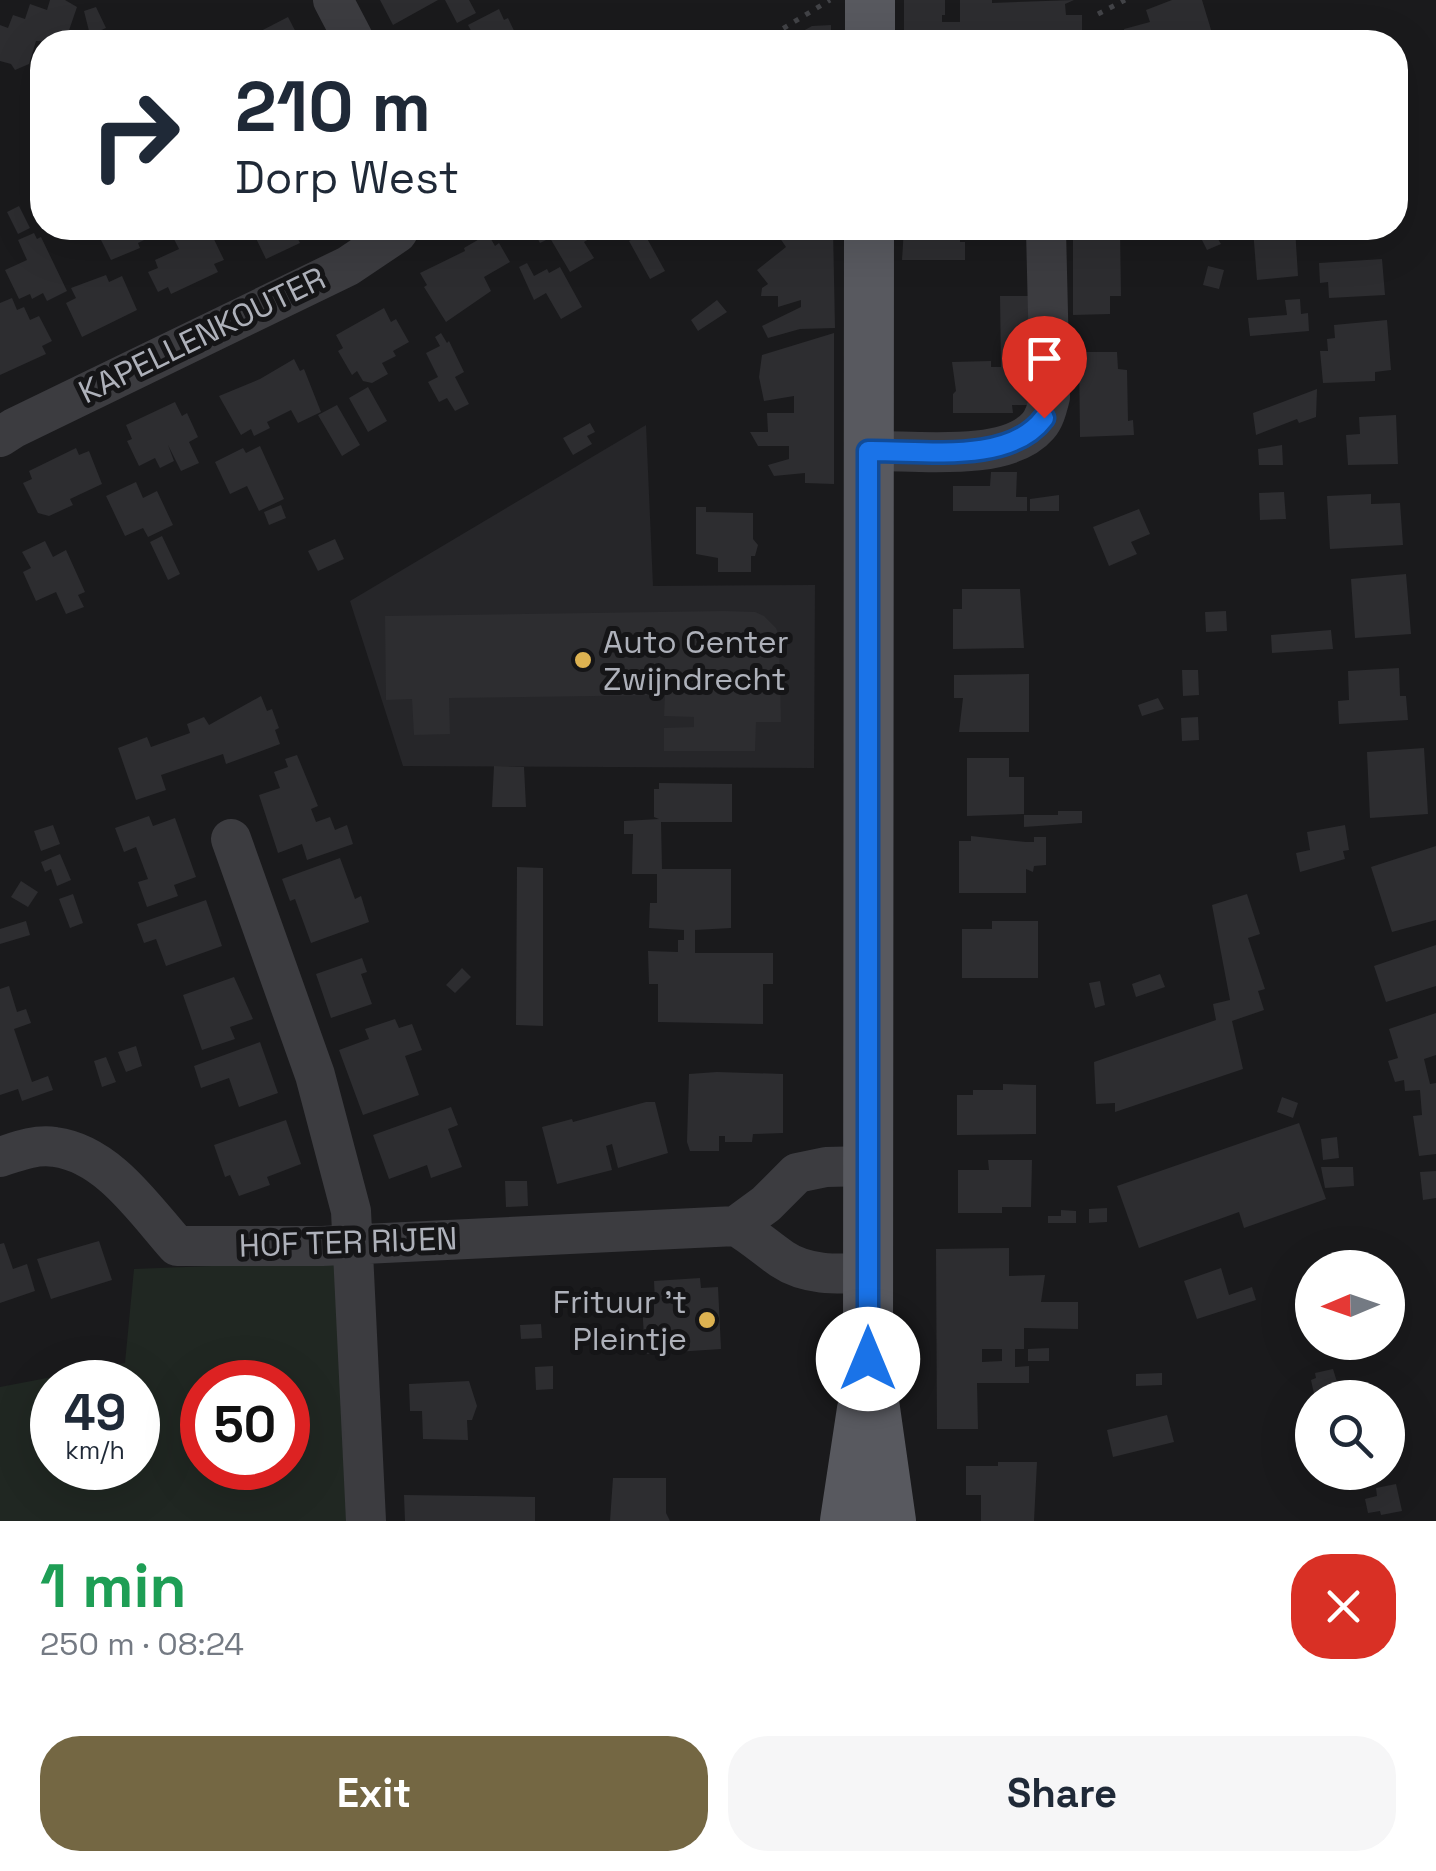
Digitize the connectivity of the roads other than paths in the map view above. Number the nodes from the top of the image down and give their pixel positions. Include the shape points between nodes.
1 (332, 0) edge
2 (870, 0) edge
3 (348, 30) edge
4 (870, 30) edge
5 (384, 240) edge
6 (869, 240) edge
7 (1046, 240) edge
8 (0, 438) edge
9 (868, 451) junction
10 (230, 839) dead end
11 (0, 1156) edge
12 (867, 1166) junction
13 (736, 1226) junction
14 (354, 1245) junction
15 (868, 1273) junction
16 (868, 1359) junction
17 (366, 1521) edge
18 (844, 1521) edge
19 (868, 1521) edge
20 (891, 1521) edge

1 - 3 street
2 - 4 main road
5 - 8 street, KAPELLENKOUTER via 348,266
6 - 9 main road
7 - 9 street via 1050,397 1035,430 980,451
9 - 12 main road
10 - 14 street via 315,1075
11 - 14 street, HOF TER RIJEN via 41,1147 75,1152 113,1175 177,1246
12 - 13 street via 797,1173
12 - 15 main road
13 - 14 street, HOF TER RIJEN
13 - 15 street via 783,1260 814,1272
14 - 17 street
15 - 16 main road
16 - 18 main road
16 - 19 street
16 - 20 main road

